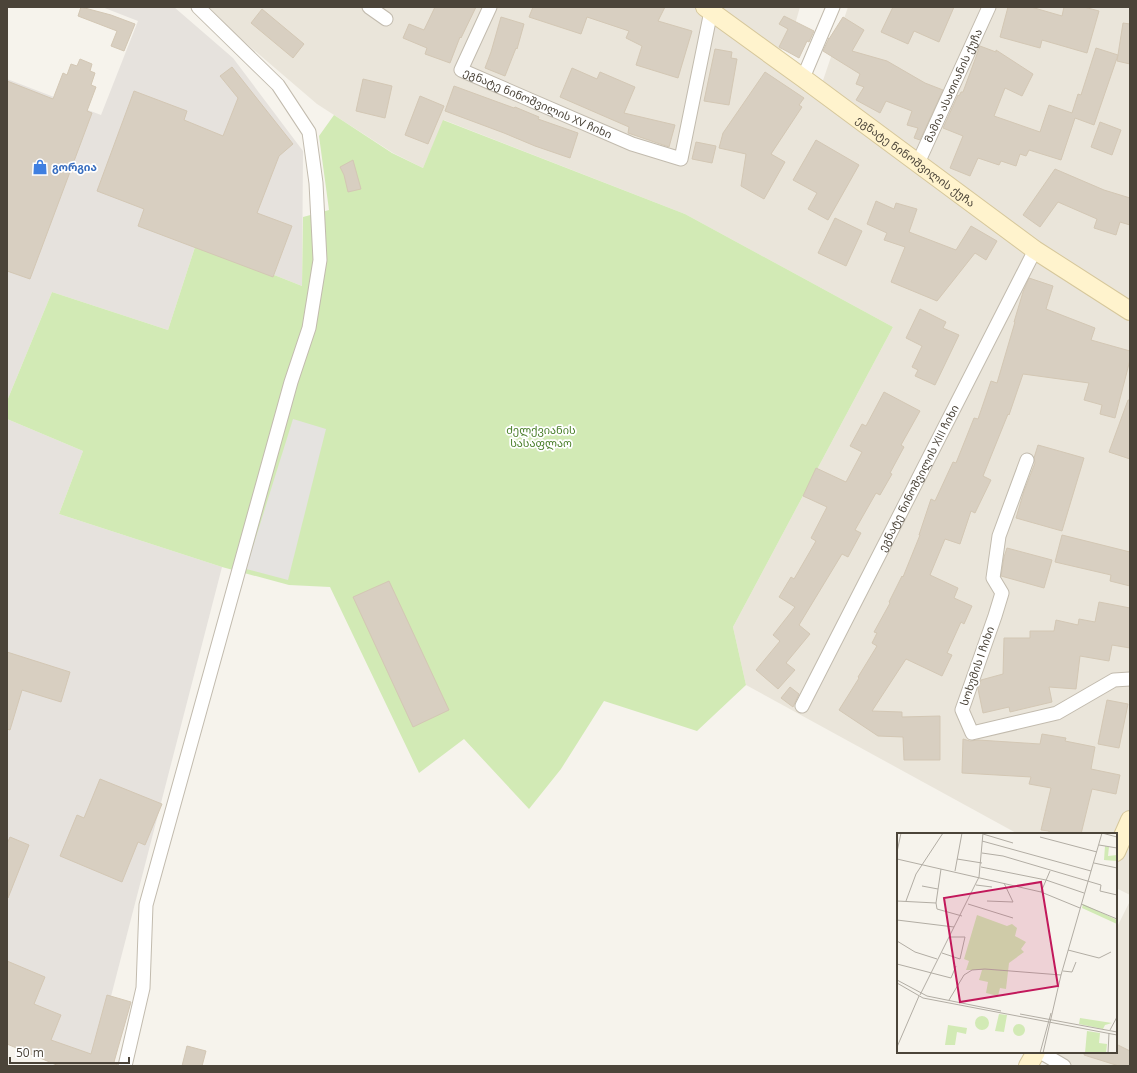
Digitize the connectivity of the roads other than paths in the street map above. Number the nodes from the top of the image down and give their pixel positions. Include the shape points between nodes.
1 (198, 7) edge
2 (369, 7) edge
3 (490, 7) edge
4 (833, 7) edge
5 (988, 7) edge
6 (708, 9) edge
7 (386, 19) dead end
8 (804, 78) junction
9 (918, 163) junction
10 (1035, 250) junction
11 (1130, 311) edge
12 (1027, 460) dead end
13 (1130, 679) edge
14 (802, 706) dead end
15 (1130, 820) edge
16 (1117, 850) edge
17 (1035, 1053) edge
18 (1042, 1053) edge
19 (124, 1066) edge
20 (1028, 1066) edge
21 (1064, 1066) edge

1 - 19 street via 278,85 309,132 316,183 320,260 309,328 291,382 146,905 143,988
2 - 7 street
3 - 6 street, ეგნატე ნინოშვილის XV ჩიხი via 461,70 632,144 681,159
4 - 8 street
5 - 9 street, მამია ასათიანის ქუჩა
6 - 8 main road, ეგნატე ნინოშვილის ქუჩა
8 - 9 main road, ეგნატე ნინოშვილის ქუჩა
9 - 10 main road, ეგნატე ნინოშვილის ქუჩა
10 - 11 main road, ეგნატე ნინოშვილის ქუჩა
10 - 14 street, ეგნატე ნინოშვილის XIII ჩიხი
12 - 13 street, სოხუმის I ჩიხი via 999,536 992,578 1002,594 962,710 972,734 1057,713 1114,680
15 - 16 main road
17 - 20 main road
18 - 21 street

